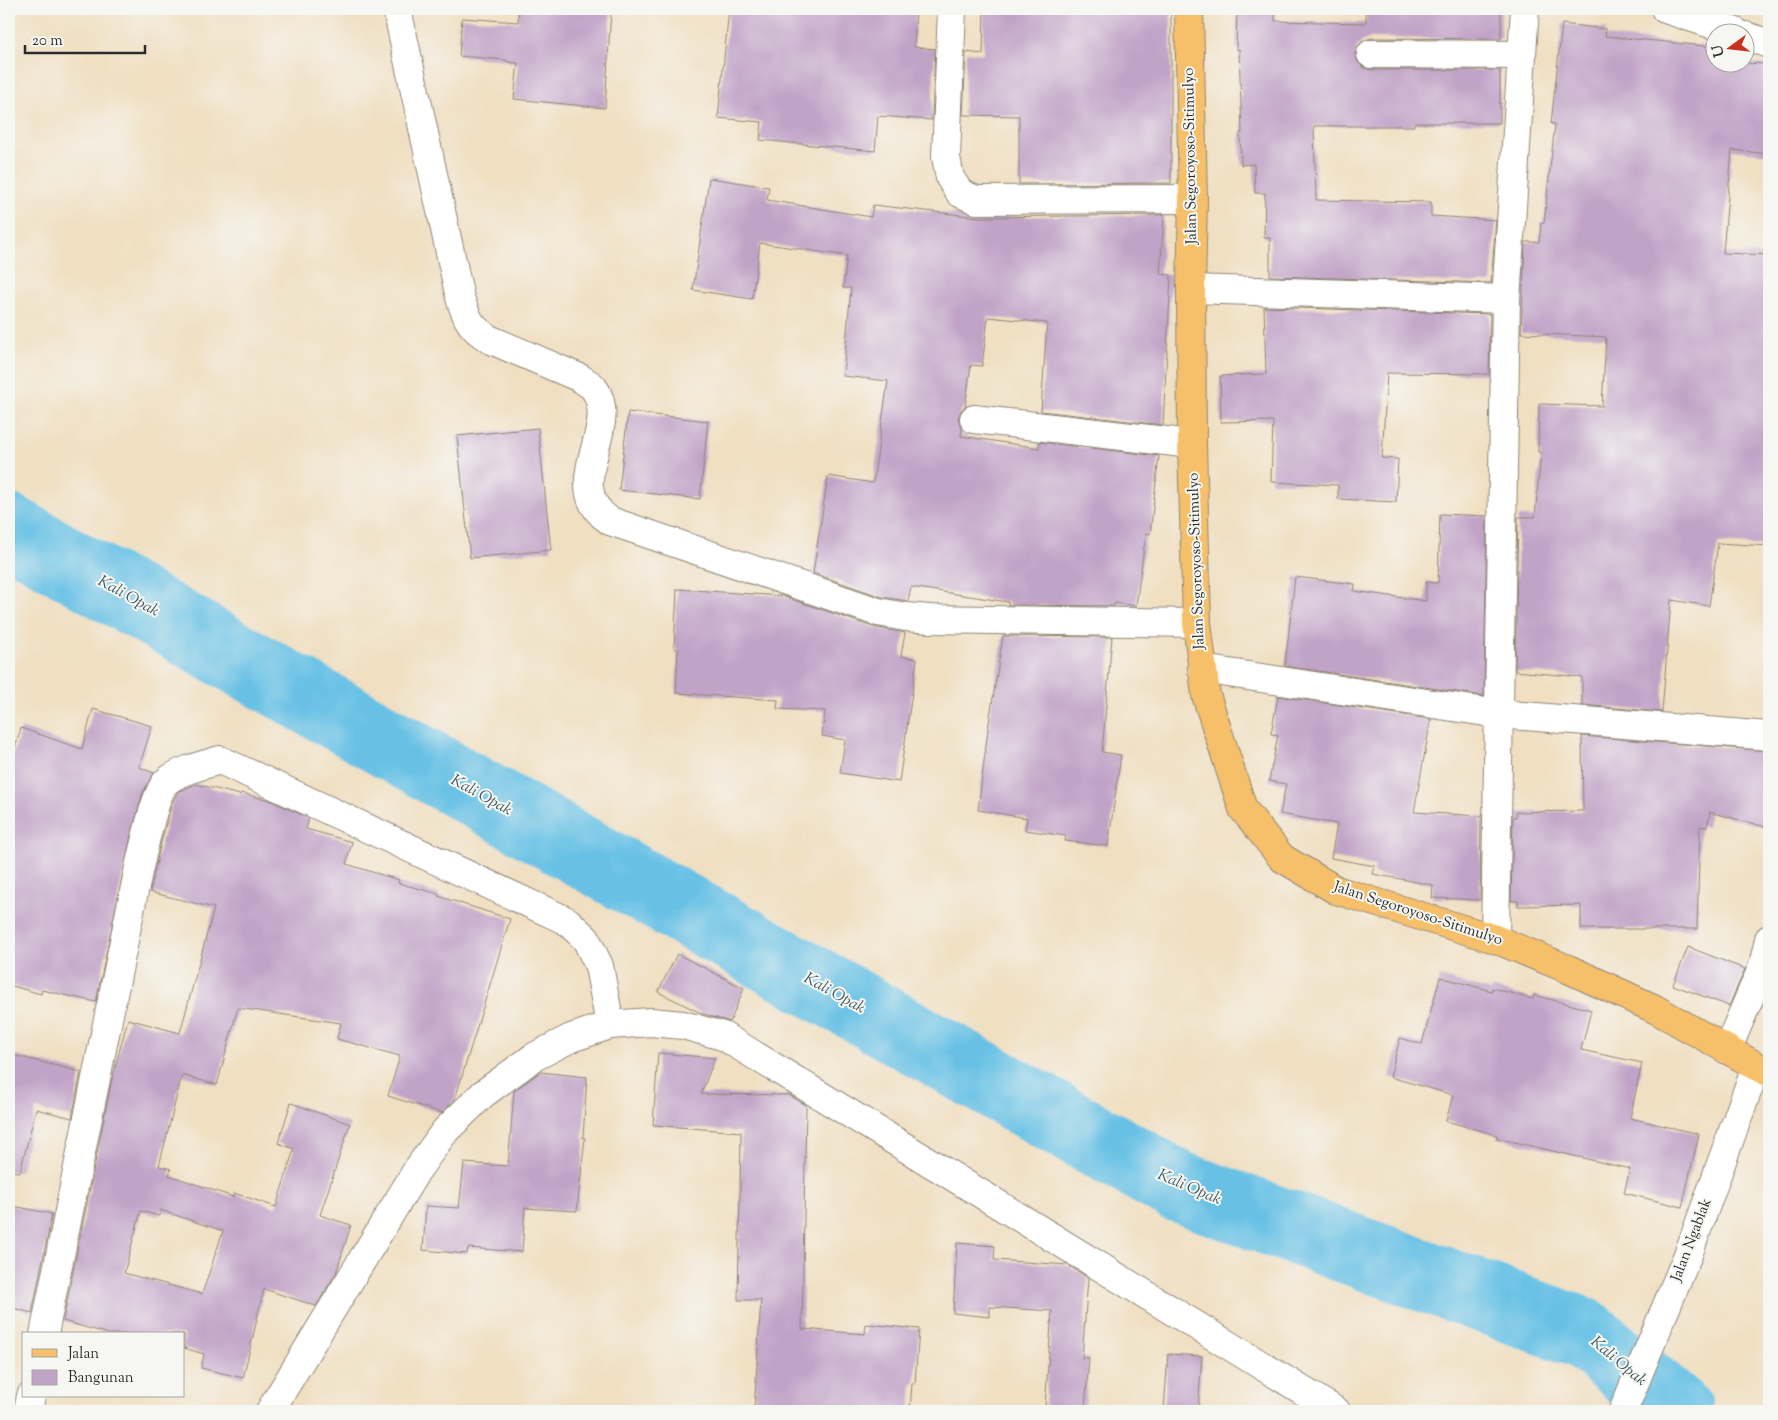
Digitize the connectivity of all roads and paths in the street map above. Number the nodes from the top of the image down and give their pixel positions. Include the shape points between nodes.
1 (397, 9) edge
2 (952, 9) edge
3 (1188, 9) edge
4 (1525, 9) edge
5 (1665, 9) edge
6 (1706, 22) edge
7 (1756, 39) edge
8 (1769, 44) edge
9 (1371, 54) dead end
10 (1522, 55) junction
11 (1193, 199) junction
12 (1191, 288) junction
13 (1506, 299) junction
14 (974, 419) dead end
15 (1192, 444) junction
16 (1197, 622) junction
17 (1202, 668) junction
18 (1499, 714) junction
19 (1769, 736) edge
20 (1495, 939) junction
21 (1769, 939) edge
22 (610, 1025) junction
23 (1727, 1050) junction
24 (1762, 1070) edge
25 (44, 1332) edge
26 (31, 1398) edge
27 (28, 1411) edge
28 (270, 1411) edge
29 (1336, 1411) edge
30 (1623, 1411) edge

1 - 16 street via 465,315 475,330 488,339 592,386 599,398 602,414 588,483 590,499 599,513 610,521 878,612 931,619
2 - 11 street via 946,157 950,178 960,193 976,200
3 - 11 main road, Jalan Segoroyoso-Sitimulyo
4 - 10 street
5 - 6 street
7 - 8 street
9 - 10 street
10 - 13 street
11 - 12 main road, Jalan Segoroyoso-Sitimulyo
12 - 13 street
12 - 15 main road, Jalan Segoroyoso-Sitimulyo
13 - 18 street
14 - 15 street
15 - 16 main road, Jalan Segoroyoso-Sitimulyo
16 - 17 main road, Jalan Segoroyoso-Sitimulyo
17 - 18 street
17 - 20 main road, Jalan Segoroyoso-Sitimulyo via 1206,695 1243,809 1282,858 1336,890
18 - 19 street
18 - 20 street
20 - 23 main road, Jalan Segoroyoso-Sitimulyo via 1655,1009
21 - 23 street via 1763,966
22 - 25 street via 599,966 586,939 566,921 220,760 188,770 165,782 153,811 138,872
22 - 28 street via 571,1038 534,1057 483,1094 445,1131 417,1170
22 - 29 street via 651,1022 683,1025 723,1036
23 - 24 main road, Jalan Segoroyoso-Sitimulyo
24 - 30 street, Jalan Ngablak
26 - 27 street

